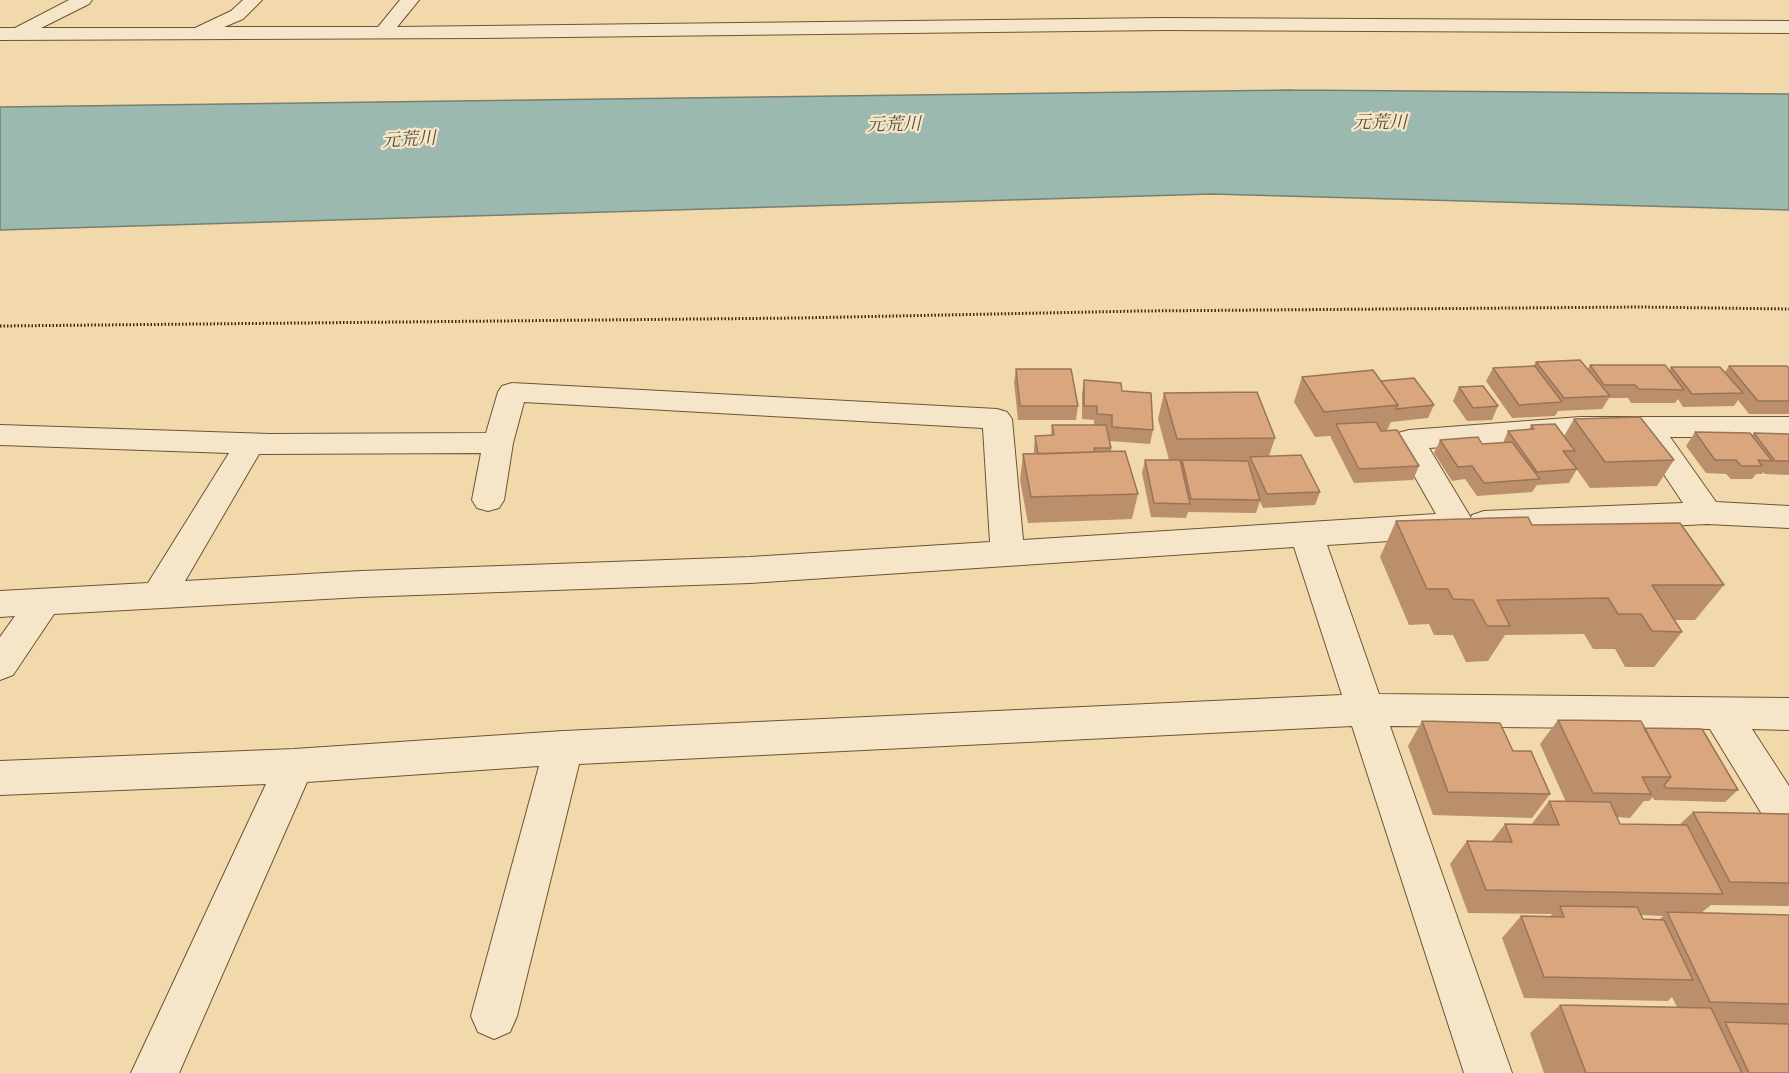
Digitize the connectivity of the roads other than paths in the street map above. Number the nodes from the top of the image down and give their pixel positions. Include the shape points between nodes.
1 (83, 0) edge
2 (253, 0) edge
3 (410, 0) edge
4 (235, 24) junction
5 (1789, 27) edge
6 (384, 31) junction
7 (8, 34) edge
8 (1789, 427) edge
9 (1648, 428) junction
10 (0, 435) edge
11 (498, 443) junction
12 (249, 444) junction
13 (488, 500) dead end
14 (1707, 513) junction
15 (1789, 517) edge
16 (1458, 524) junction
17 (1307, 535) junction
18 (1007, 553) junction
19 (158, 596) junction
20 (44, 602) junction
21 (0, 604) edge
22 (0, 665) edge
23 (1365, 710) junction
24 (1720, 713) junction
25 (1789, 714) edge
26 (563, 748) junction
27 (294, 766) junction
28 (0, 778) edge
29 (1789, 821) edge
30 (494, 1016) dead end
31 (155, 1073) edge
32 (1488, 1073) edge

1 - 7 street
2 - 4 street
3 - 6 street
4 - 6 street
4 - 7 street via 196,33
5 - 6 street via 1163,16
8 - 9 street
9 - 14 street
9 - 16 street via 1580,427 1409,440
10 - 12 street
11 - 12 street
11 - 13 street
11 - 18 street via 512,392 997,418
12 - 19 street
14 - 15 street
14 - 16 street
16 - 17 street
17 - 18 street
17 - 23 street
18 - 19 street via 750,570
19 - 20 street
20 - 21 street
20 - 22 street
23 - 24 street
23 - 26 street
23 - 32 street
24 - 25 street
24 - 29 street
26 - 27 street
26 - 30 street
27 - 28 street
27 - 31 street

